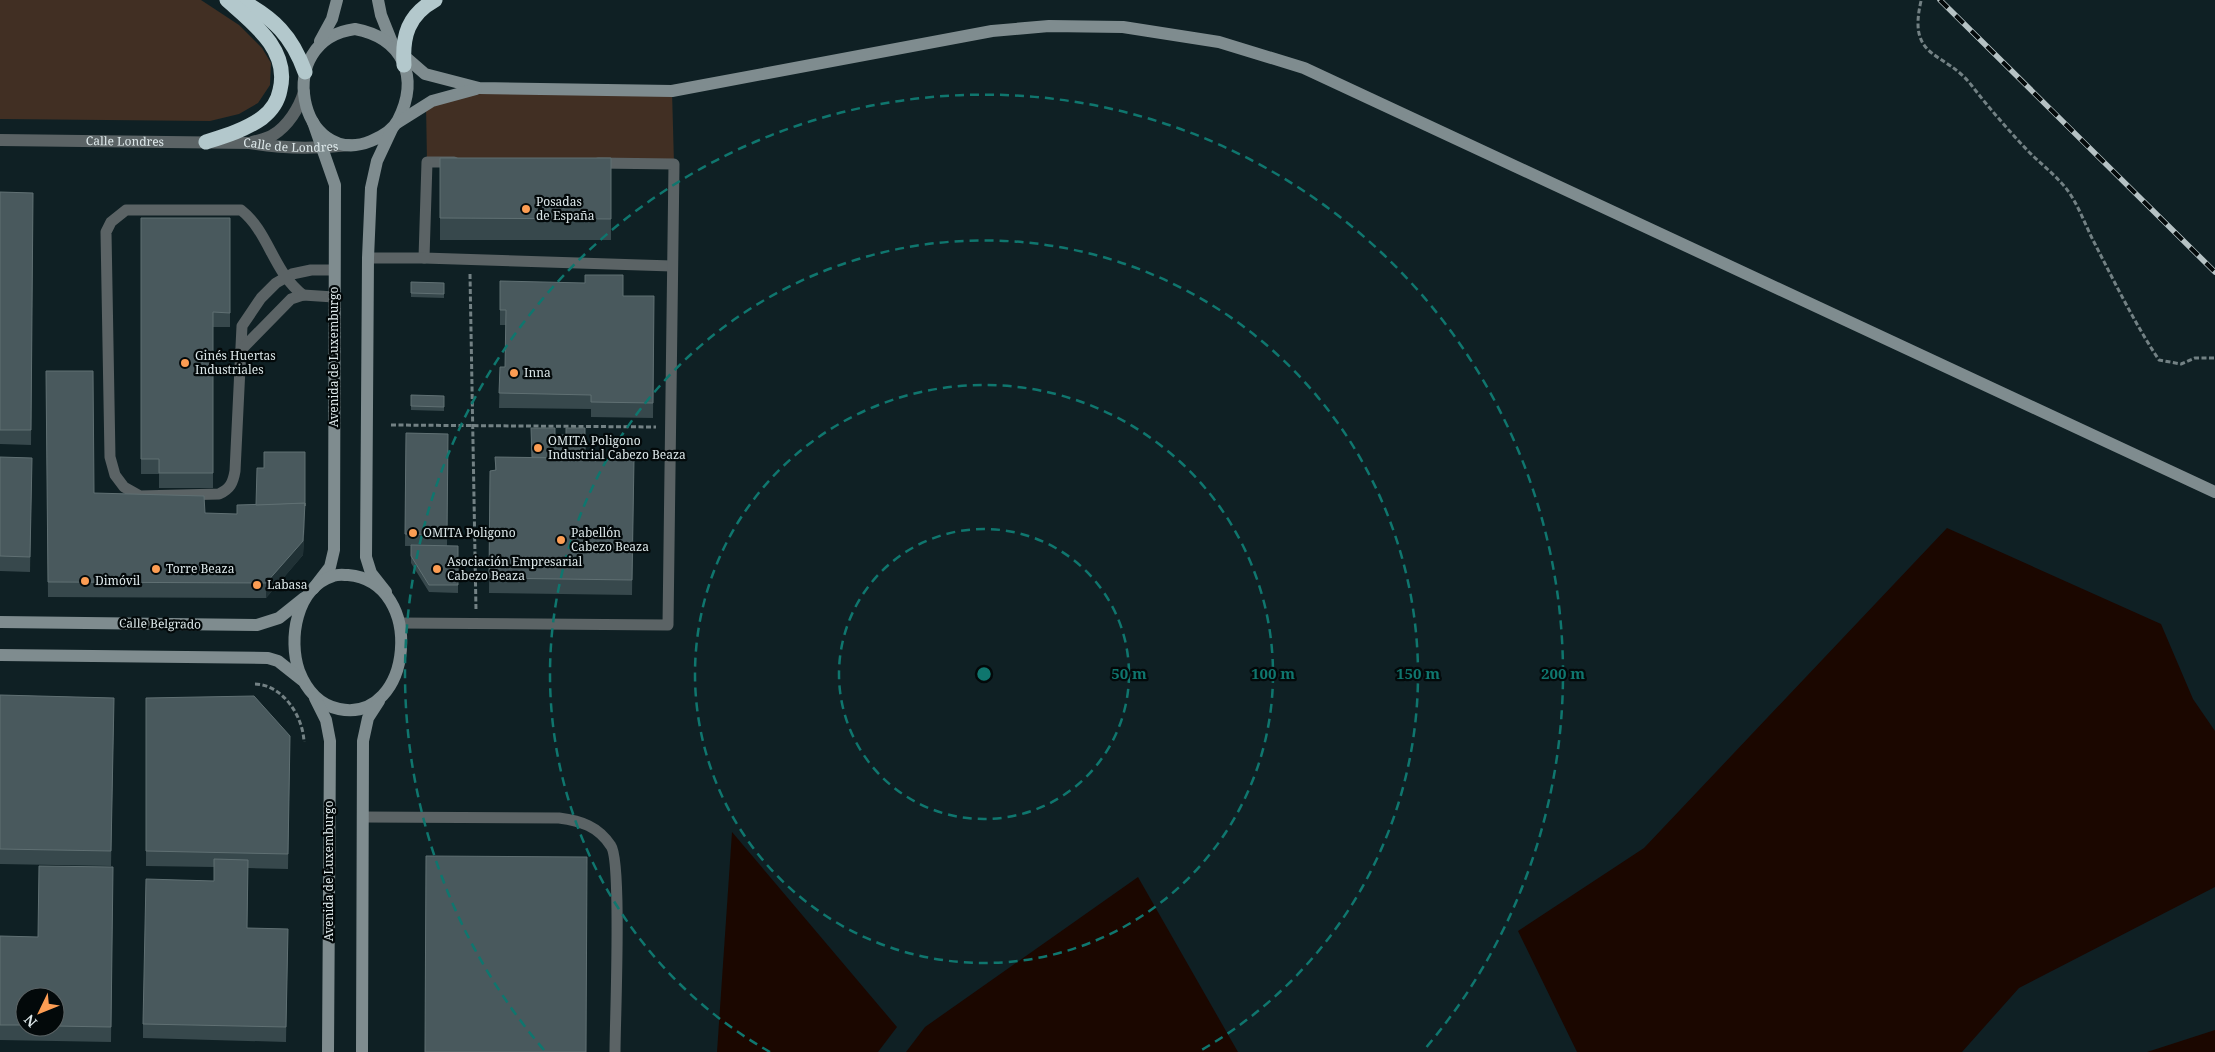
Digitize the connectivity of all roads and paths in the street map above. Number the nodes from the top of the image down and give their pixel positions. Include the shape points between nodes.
1 (227, 0) edge
2 (240, 0) edge
3 (337, 0) edge
4 (378, 0) edge
5 (436, 0) edge
6 (1921, 2) dead end
7 (316, 48) junction
8 (399, 53) junction
9 (305, 72) junction
10 (479, 88) junction
11 (304, 92) junction
12 (313, 122) junction
13 (394, 126) junction
14 (0, 140) edge
15 (206, 142) junction
16 (250, 143) junction
17 (349, 145) junction
18 (322, 148) junction
19 (466, 162) edge
20 (585, 163) edge
21 (368, 258) junction
22 (424, 258) junction
23 (469, 259) junction
24 (672, 266) junction
25 (334, 270) junction
26 (285, 278) junction
27 (303, 295) junction
28 (334, 297) junction
29 (241, 350) junction
30 (2215, 358) edge
31 (391, 425) dead end
32 (473, 425) junction
33 (670, 428) junction
34 (2215, 492) edge
35 (312, 591) junction
36 (386, 592) junction
37 (0, 622) edge
38 (400, 623) junction
39 (477, 624) junction
40 (0, 655) edge
41 (304, 682) junction
42 (255, 684) dead end
43 (312, 694) junction
44 (383, 696) junction
45 (304, 742) dead end
46 (363, 817) junction
47 (328, 1052) edge
48 (362, 1052) edge
49 (614, 1052) edge

1 - 15 highway via 256,25 275,50 281,68 281,87 275,104 264,116 238,131
2 - 9 highway via 281,28 297,51
3 - 7 main road, Avenida de Luxemburgo via 332,19
4 - 8 main road via 380,15
5 - 8 highway via 420,12 406,31
6 - 30 path via 1916,20 1922,45 1932,56 1964,75 1997,117 2065,188 2159,360 2181,364 2195,358
7 - 8 main road, Avenida de Luxemburgo via 329,36 355,29 368,31
7 - 9 main road, Avenida de Luxemburgo
8 - 10 main road, Avenida de Luxemburgo via 425,74
8 - 13 main road via 407,91
9 - 11 main road, Avenida de Luxemburgo
10 - 13 main road via 432,101
10 - 34 main road via 672,92 992,31 1049,26 1123,27 1220,42 1304,68
11 - 12 main road, Avenida de Luxemburgo
11 - 16 street, Calle de Londres via 297,109 281,128 273,135
12 - 17 main road, Avenida de Luxemburgo via 326,136
12 - 18 main road, Avenida de Luxemburgo
13 - 17 main road via 363,144
13 - 21 main road via 373,176
14 - 15 street, Calle Londres
15 - 16 street, Calle Londres
16 - 18 street, Calle de Londres
17 - 18 street, Calle de Londres
18 - 25 main road, Avenida de Luxemburgo via 335,185
19 - 22 lane via 427,162
20 - 24 lane via 674,164
21 - 22 lane
21 - 36 main road via 365,550 367,566
22 - 23 lane
23 - 24 lane
23 - 32 path
24 - 33 lane
25 - 26 lane via 311,270
25 - 28 main road, Avenida de Luxemburgo
26 - 27 lane
26 - 29 lane via 261,298 242,326
26 - 29 lane via 250,217 241,210 126,210 117,215 106,232 110,457 115,475 124,487 140,496 219,494 233,483
27 - 28 lane
27 - 29 lane via 291,299
28 - 35 main road, Avenida de Luxemburgo via 334,550 330,567
31 - 32 path
32 - 33 path
32 - 39 path
33 - 39 lane via 668,625
35 - 36 main road via 334,576 348,574 375,582
35 - 37 main road, Calle Belgrado via 279,618 257,625
35 - 41 main road via 299,613 295,642
36 - 38 main road
38 - 39 lane
38 - 44 main road via 397,671
40 - 41 main road via 268,658 278,661
41 - 43 main road
42 - 45 path via 268,686 287,701 300,720
43 - 44 main road via 321,702 348,711 372,705
43 - 47 main road, Avenida de Luxemburgo via 326,720 330,741
44 - 46 main road via 365,728
46 - 48 main road
46 - 49 lane via 559,818 578,820 592,826 612,847 616,882

